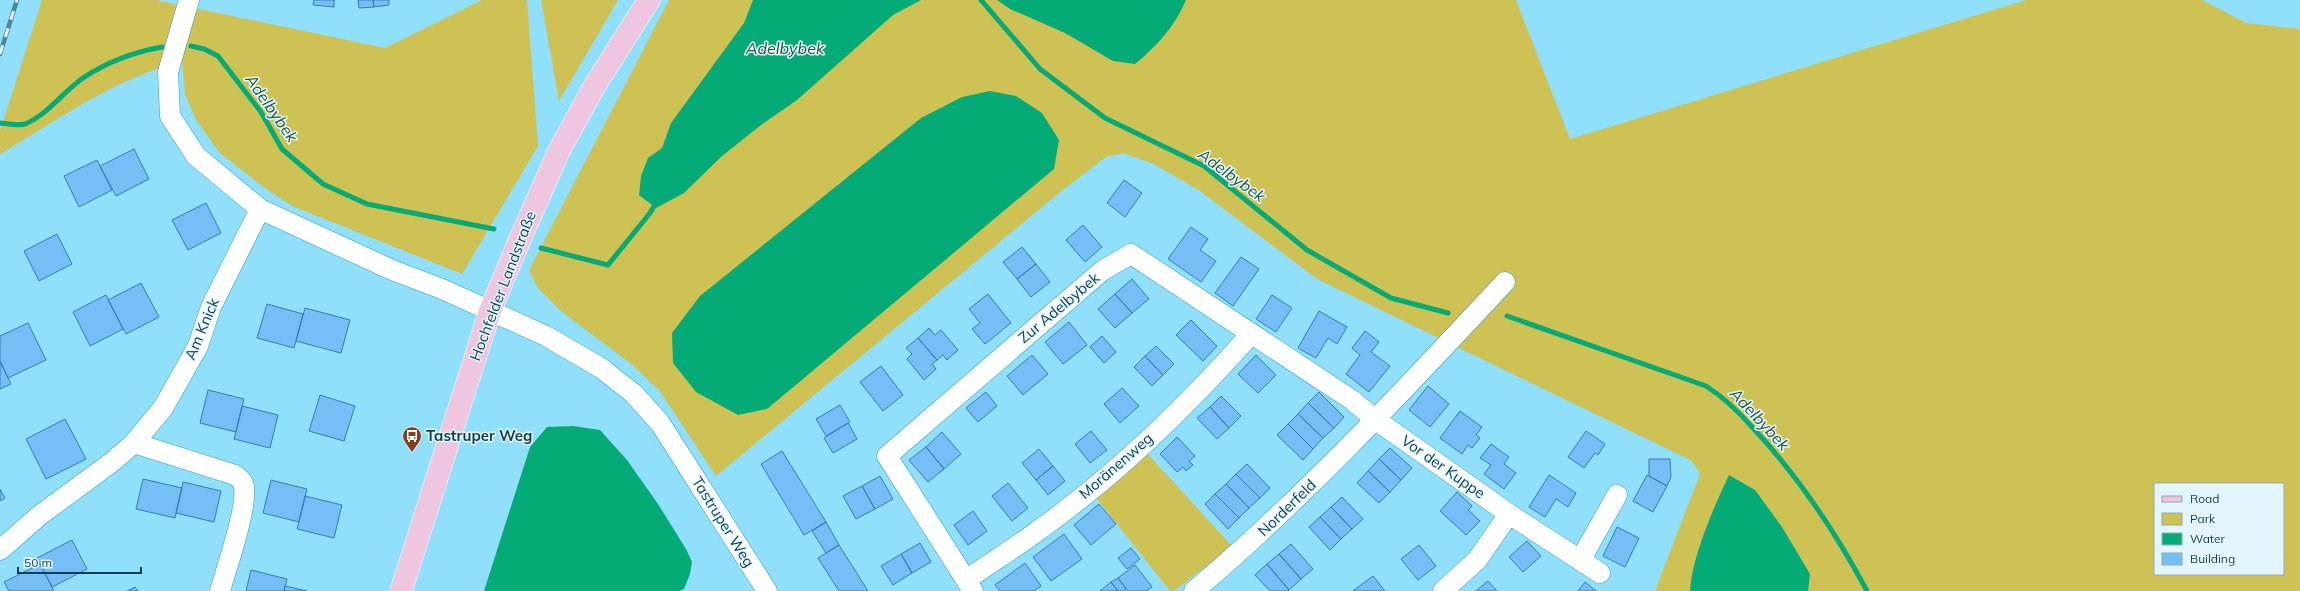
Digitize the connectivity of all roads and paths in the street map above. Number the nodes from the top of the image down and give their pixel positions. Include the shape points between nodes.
1 (189, 0) edge
2 (649, 0) edge
3 (260, 209) junction
4 (1505, 282) dead end
5 (490, 311) junction
6 (1251, 334) junction
7 (1376, 420) junction
8 (134, 443) junction
9 (1616, 495) dead end
10 (1510, 514) junction
11 (0, 550) edge
12 (1581, 559) junction
13 (1600, 573) dead end
14 (969, 585) edge
15 (220, 591) edge
16 (400, 591) edge
17 (766, 591) edge
18 (1194, 591) edge
19 (1443, 591) edge

1 - 3 street, Tastruper Weg via 168,72 170,116 196,156
2 - 5 main road, Hochfelder Landstraße via 595,85 559,151
3 - 5 street, Tastruper Weg via 392,270
3 - 8 street, Am Knick via 211,307 198,346 163,408
4 - 7 street, Norderfeld
5 - 16 main road, Hochfelder Landstraße
5 - 17 street, Tastruper Weg via 546,336 601,368 634,394 660,423
6 - 7 street, Zur Adelbybek via 1352,400
6 - 14 street, Moränenweg via 1214,376 1154,434 1092,489
6 - 14 street, Zur Adelbybek via 1131,254 1103,270 887,456
7 - 10 street, Vor der Kuppe
7 - 18 street, Norderfeld via 1246,547
8 - 11 street, Am Knick via 40,515
8 - 15 street via 241,479 244,495 236,536
9 - 12 street
10 - 12 street, Vor der Kuppe
10 - 19 street via 1477,560
12 - 13 street, Vor der Kuppe

